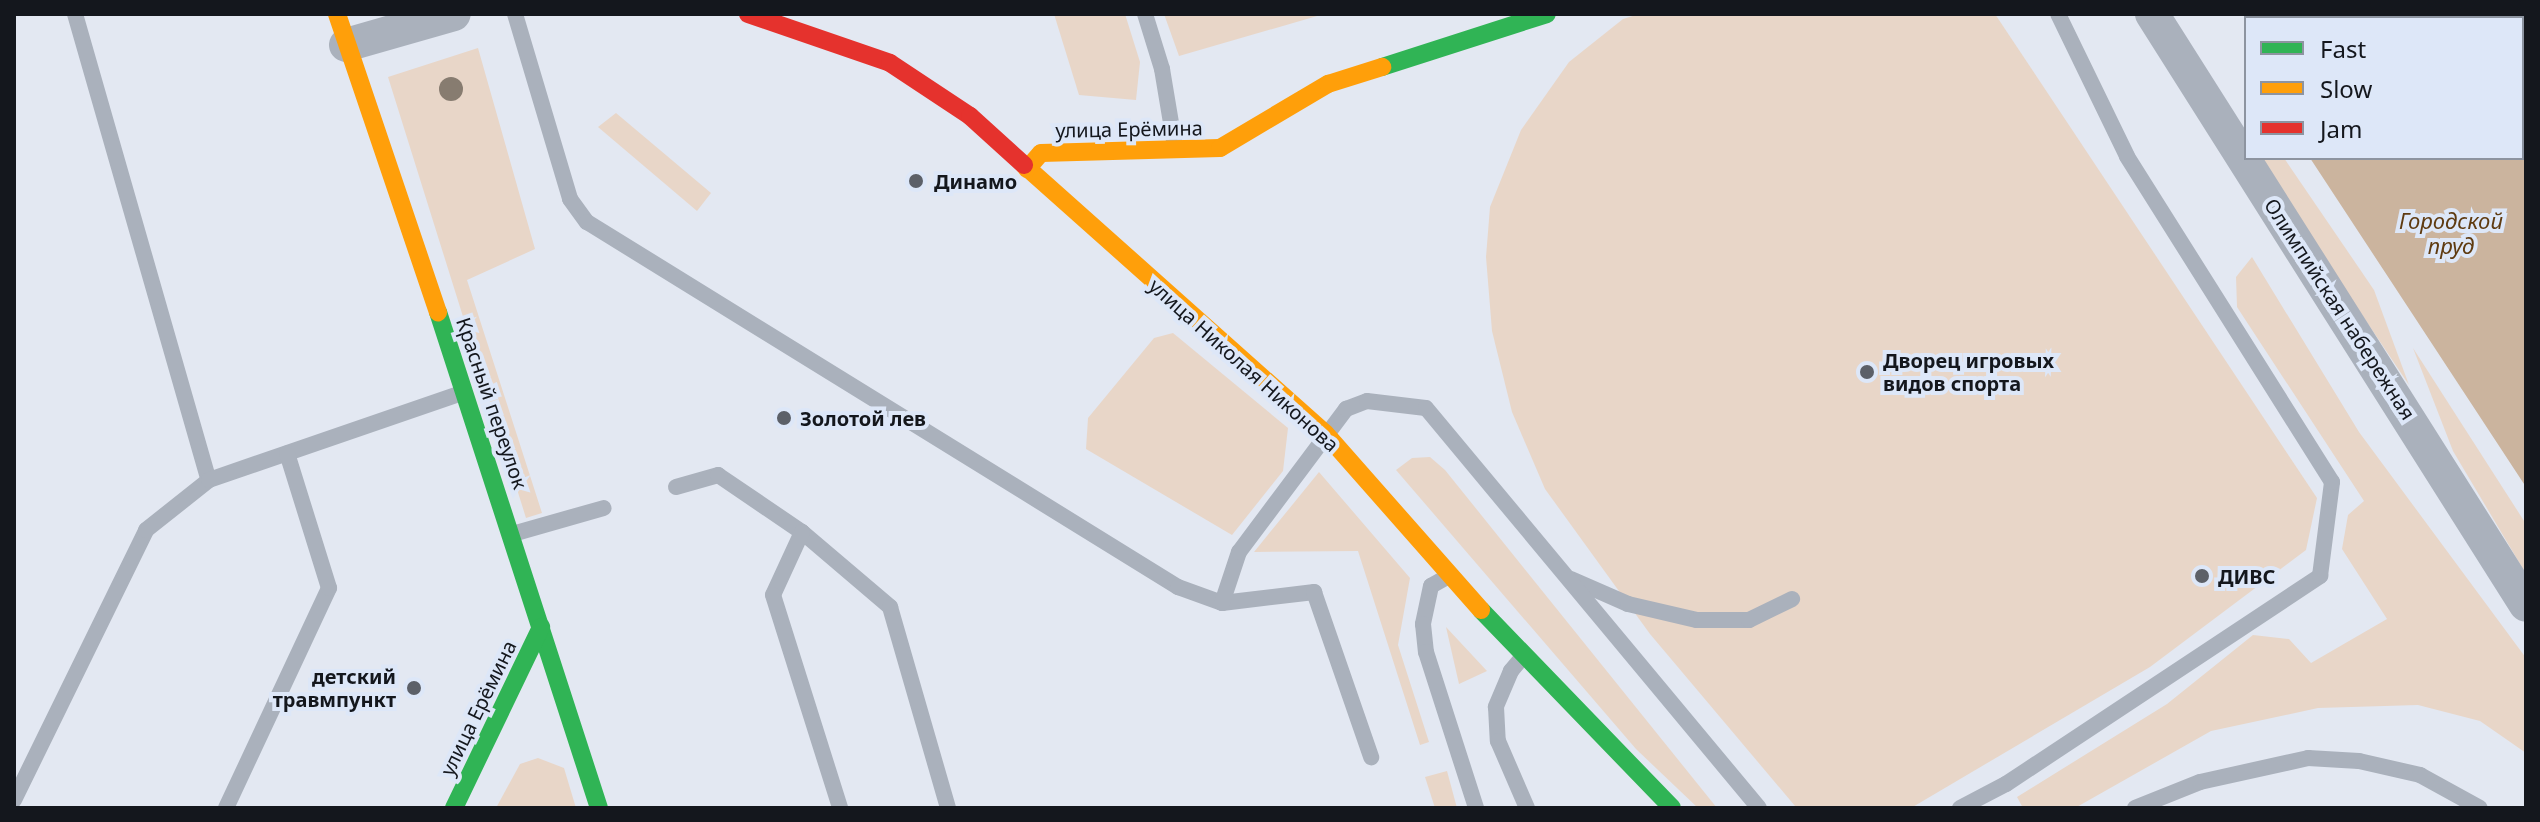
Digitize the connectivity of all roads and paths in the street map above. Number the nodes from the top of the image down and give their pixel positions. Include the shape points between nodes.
1 (75, 14) edge
2 (454, 14) edge
3 (515, 14) edge
4 (748, 14) edge
5 (1145, 14) edge
6 (1547, 14) edge
7 (2058, 14) edge
8 (2152, 14) edge
9 (341, 29) edge
10 (1176, 153) junction
11 (2244, 159) edge
12 (2244, 160) edge
13 (1027, 169) junction
14 (465, 391) junction
15 (1325, 433) junction
16 (287, 453) junction
17 (209, 480) junction
18 (676, 487) dead end
19 (604, 508) dead end
20 (802, 532) junction
21 (514, 534) junction
22 (1448, 576) junction
23 (1566, 576) junction
24 (1792, 599) dead end
25 (1222, 603) junction
26 (2526, 605) edge
27 (541, 627) junction
28 (1523, 658) junction
29 (1371, 757) dead end
30 (14, 800) edge
31 (226, 808) edge
32 (454, 808) edge
33 (599, 808) edge
34 (840, 808) edge
35 (948, 808) edge
36 (1476, 808) edge
37 (1527, 808) edge
38 (1672, 808) edge
39 (1759, 808) edge
40 (1960, 808) edge
41 (2135, 808) edge
42 (2480, 808) edge

1 - 17 lane
2 - 9 street
3 - 25 lane via 570,199 587,222 1178,587
4 - 13 street, улица Николая Никонова via 890,63 970,116
5 - 10 lane via 1162,69
6 - 10 street, улица Ерёмина via 1328,84 1220,148
7 - 40 lane via 2127,156 2332,482 2320,576 2006,784
8 - 11 street, Олимпийская набережная
9 - 14 street, Красный переулок
10 - 13 street, улица Ерёмина via 1041,153
12 - 26 street, Олимпийская набережная
13 - 15 street, улица Николая Никонова
14 - 16 lane
14 - 21 street, Красный переулок
15 - 22 street, улица Николая Никонова
15 - 23 lane via 1346,409 1367,401 1426,408
15 - 25 lane via 1239,552
16 - 17 lane
16 - 31 lane via 329,588
17 - 30 lane via 146,530
18 - 20 lane via 718,475
19 - 21 lane
20 - 34 lane via 773,595
20 - 35 lane via 890,607
21 - 27 street, Красный переулок
22 - 28 street, улица Николая Никонова
22 - 36 lane via 1431,586 1423,624 1426,652
23 - 24 lane via 1628,604 1697,620 1749,620
23 - 39 lane
25 - 29 lane via 1314,592
27 - 32 street, улица Ерёмина
27 - 33 street, Красный переулок
28 - 37 lane via 1511,671 1496,707 1498,741
28 - 38 street, улица Николая Никонова
41 - 42 lane via 2200,782 2308,758 2359,761 2420,775

